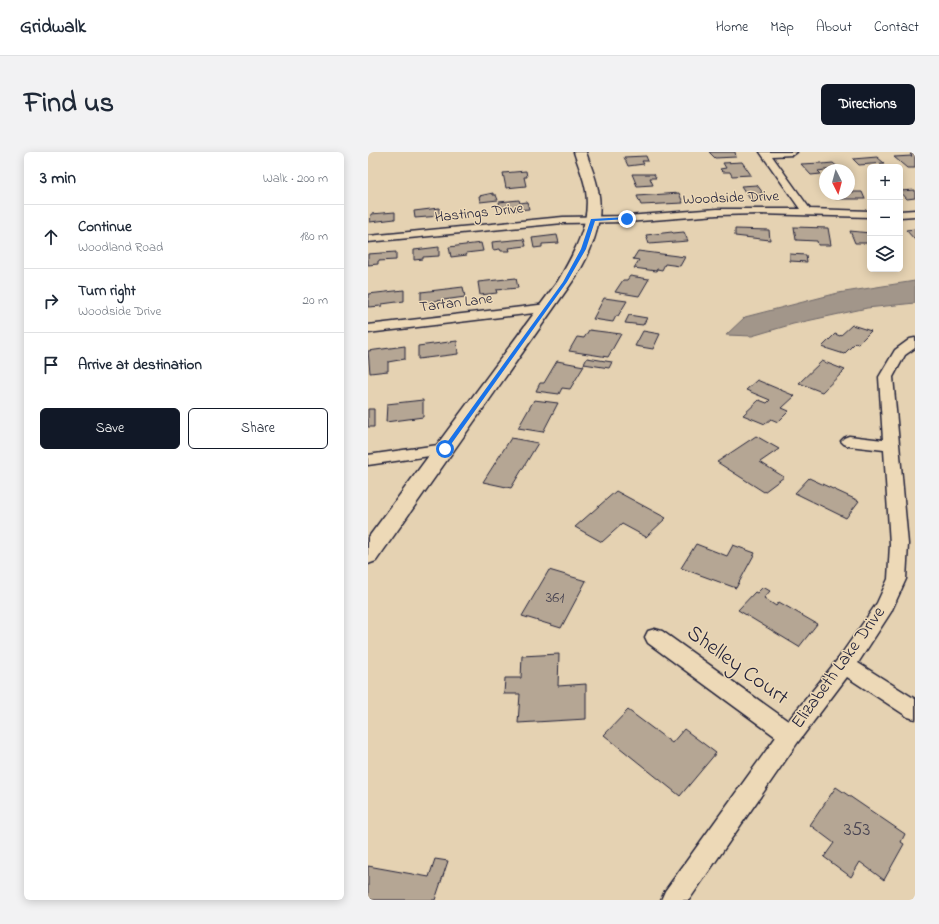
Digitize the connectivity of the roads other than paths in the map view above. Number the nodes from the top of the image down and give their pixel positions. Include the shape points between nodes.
1 (580, 152) edge
2 (793, 152) edge
3 (765, 153) edge
4 (807, 212) junction
5 (915, 213) edge
6 (867, 214) edge
7 (903, 214) edge
8 (593, 220) junction
9 (368, 239) edge
10 (547, 308) junction
11 (368, 329) edge
12 (915, 342) edge
13 (849, 441) dead end
14 (890, 446) junction
15 (445, 449) junction
16 (368, 460) edge
17 (368, 555) edge
18 (655, 637) dead end
19 (845, 665) junction
20 (915, 710) edge
21 (790, 735) junction
22 (674, 900) edge

1 - 8 main road via 592,190
2 - 3 street
3 - 4 street
4 - 6 street, Woodside Drive
4 - 8 street, Woodside Drive via 737,211
5 - 7 street
8 - 9 street, Hastings Drive via 563,220
8 - 10 main road via 584,249
10 - 11 street, Tartan Lane
10 - 15 main road
12 - 14 street, Elizabeth Lake Drive via 900,353 886,377
13 - 14 street
14 - 19 street, Elizabeth Lake Drive via 899,544 897,579 884,608
15 - 16 street
15 - 17 main road
18 - 21 street, Shelley Court
19 - 20 street
19 - 21 street, Elizabeth Lake Drive
21 - 22 street, Elizabeth Lake Drive

